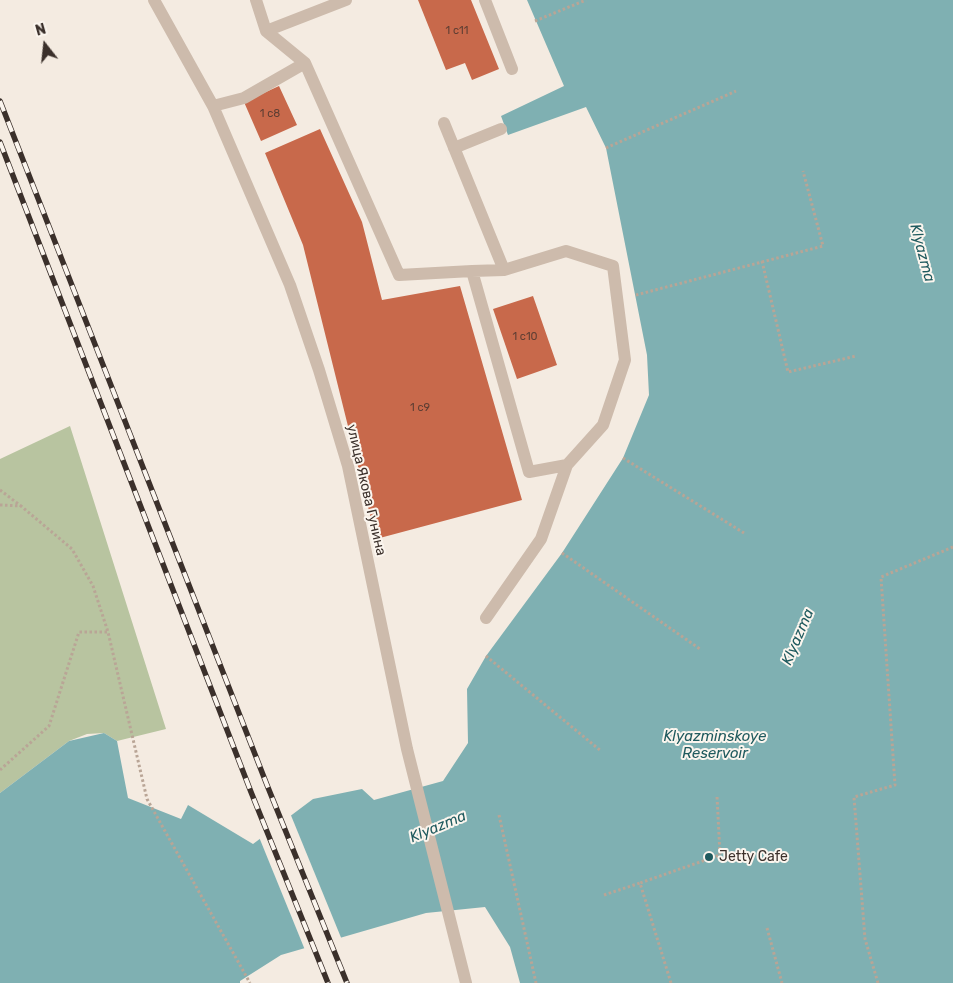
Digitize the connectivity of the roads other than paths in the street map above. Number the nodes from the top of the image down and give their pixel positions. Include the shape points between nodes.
1 (154, 0) edge
2 (256, 0) edge
3 (346, 0) edge
4 (485, 0) edge
5 (266, 31) junction
6 (305, 63) junction
7 (512, 69) dead end
8 (213, 106) junction
9 (444, 123) dead end
10 (500, 129) dead end
11 (454, 148) junction
12 (504, 270) junction
13 (472, 271) junction
14 (567, 465) junction
15 (486, 618) dead end
16 (466, 983) edge

1 - 8 street, улица Якова Гунина
2 - 5 street
3 - 5 street
4 - 7 street
5 - 6 street
6 - 8 street via 244,98
6 - 13 street via 399,275
8 - 16 street, улица Якова Гунина via 290,285 348,466 407,749
9 - 11 street
10 - 11 street
11 - 12 street
12 - 13 street
12 - 14 street via 566,250 613,266 625,360 603,425
13 - 14 street via 529,472
14 - 15 street via 541,539

